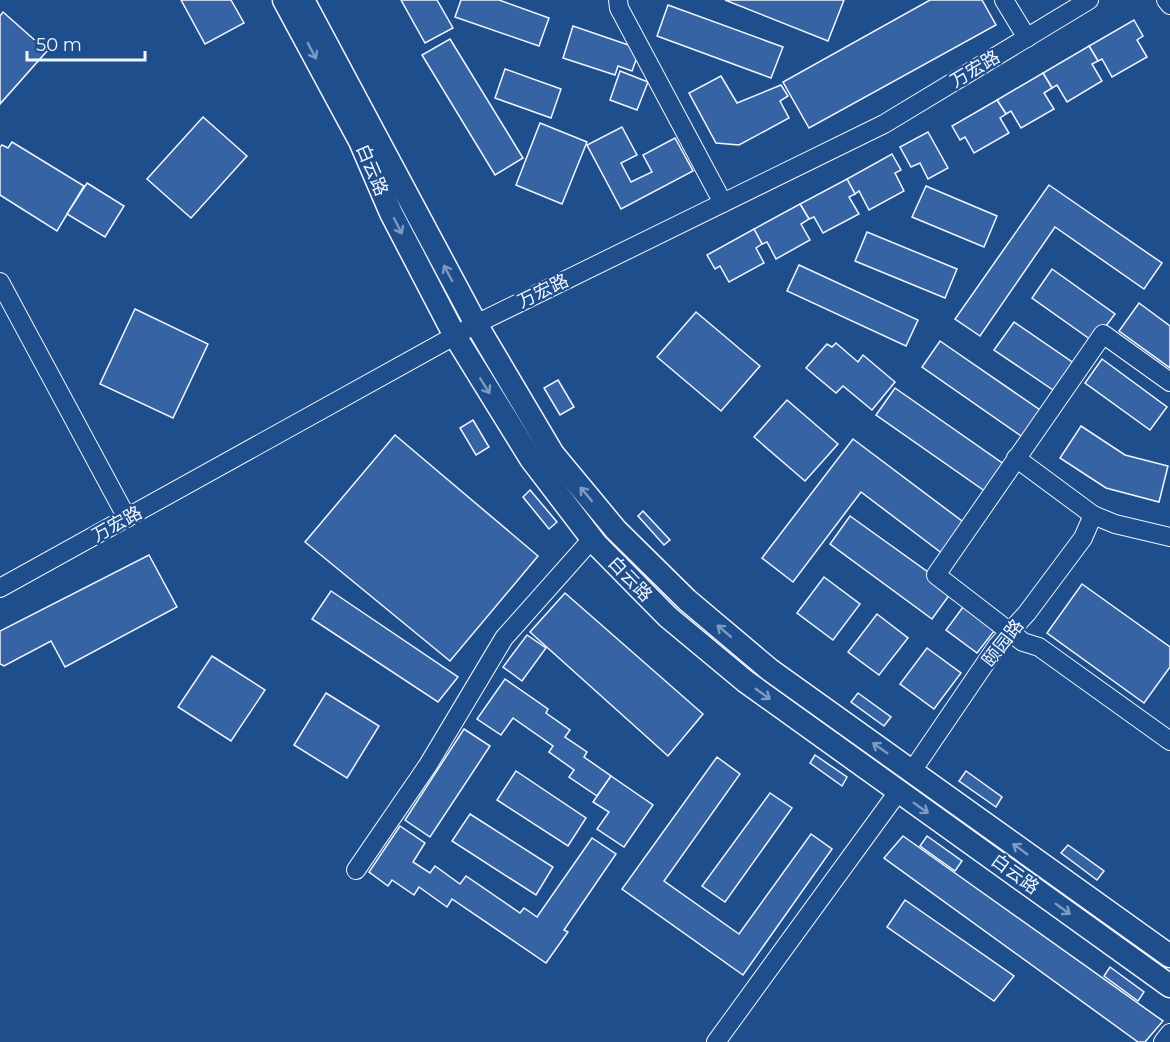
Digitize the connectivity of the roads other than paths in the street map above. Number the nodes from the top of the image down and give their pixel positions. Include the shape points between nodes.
1 (284, 0) edge
2 (303, 0) edge
3 (618, 0) edge
4 (1004, 0) edge
5 (1089, 0) edge
6 (1166, 0) edge
7 (1170, 5) edge
8 (1027, 38) junction
9 (723, 203) junction
10 (0, 282) edge
11 (476, 324) junction
12 (455, 336) junction
13 (1170, 382) edge
14 (1016, 458) junction
15 (1093, 516) junction
16 (127, 518) junction
17 (1170, 537) edge
18 (592, 539) junction
19 (0, 588) edge
20 (1011, 631) junction
21 (1170, 741) edge
22 (912, 771) junction
23 (898, 792) junction
24 (356, 870) dead end
25 (1170, 956) edge
26 (1170, 986) edge
27 (1170, 1033) edge
28 (716, 1042) edge
29 (1163, 1042) edge

1 -> 12 main road, 白云路 via 360,141 391,213
11 -> 2 main road, 白云路
3 - 9 street
4 - 8 street
5 - 8 street, 万宏路
6 - 7 street
8 - 9 street, 万宏路 via 884,124
9 - 11 street, 万宏路
10 - 16 street
11 - 12 street, 万宏路
22 -> 11 main road, 白云路 via 770,670 687,600 616,530 553,454
12 - 16 street, 万宏路
12 -> 18 main road, 白云路 via 531,459
13 - 14 street via 1103,334
14 - 15 street
14 - 20 street via 936,575
15 - 17 street
15 - 20 street, 颐园路 via 1083,538
16 - 19 street, 万宏路
18 -> 23 main road, 白云路 via 685,632 745,681
18 - 24 street via 504,638 428,765
20 - 21 street
20 - 22 street, 颐园路
25 -> 22 main road, 白云路
23 -> 26 main road, 白云路
23 - 28 street
27 - 29 street

